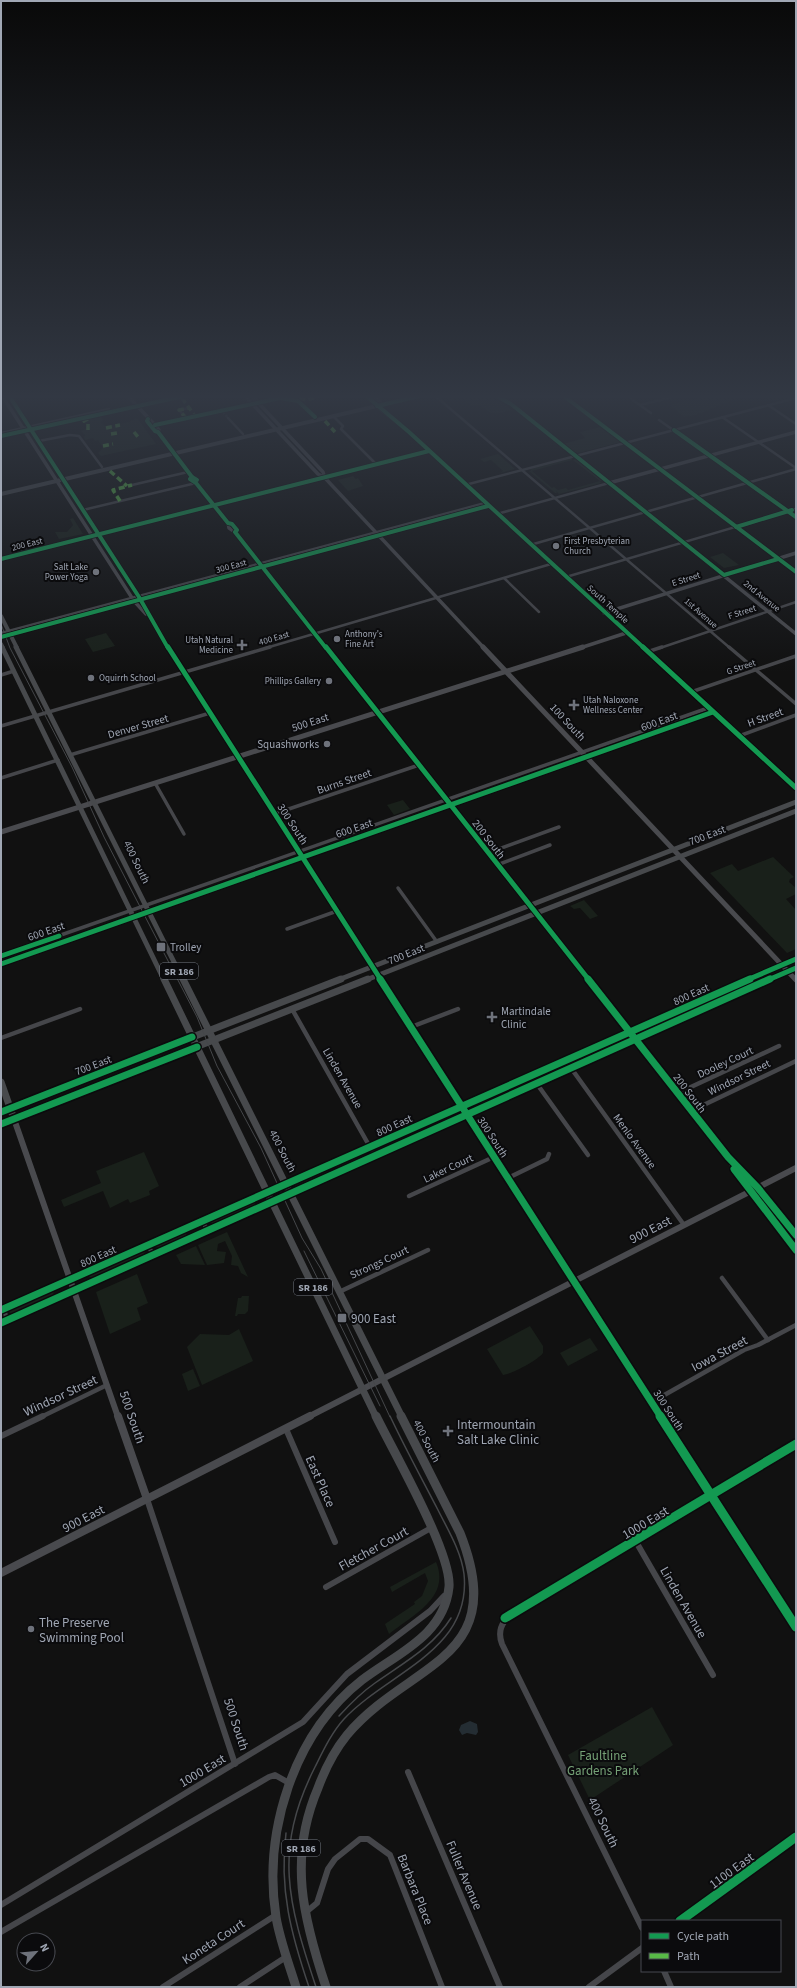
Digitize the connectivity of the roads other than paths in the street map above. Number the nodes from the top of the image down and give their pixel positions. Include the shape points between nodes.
1 (21, 487) edge
2 (29, 487) edge
3 (63, 487) edge
4 (65, 487) edge
5 (180, 487) edge
6 (199, 487) edge
7 (290, 487) edge
8 (333, 487) edge
9 (467, 487) edge
10 (542, 487) edge
11 (595, 487) edge
12 (613, 487) edge
13 (683, 487) edge
14 (732, 487) edge
15 (755, 487) edge
16 (1, 491) edge
17 (1, 494) edge
18 (697, 497) junction
19 (555, 498) junction
20 (78, 503) junction
21 (72, 505) junction
22 (487, 505) junction
23 (214, 506) junction
24 (796, 509) edge
25 (83, 510) junction
26 (788, 511) junction
27 (645, 512) junction
28 (497, 514) junction
29 (796, 517) edge
30 (736, 527) junction
31 (590, 528) junction
32 (98, 534) junction
33 (377, 534) junction
34 (91, 536) junction
35 (683, 543) junction
36 (530, 545) junction
37 (796, 553) edge
38 (1, 559) edge
39 (627, 559) junction
40 (778, 559) junction
41 (552, 564) junction
42 (261, 565) junction
43 (796, 572) edge
44 (724, 575) junction
45 (566, 577) junction
46 (504, 578) junction
47 (667, 593) junction
48 (140, 598) junction
49 (437, 598) junction
50 (133, 600) junction
51 (796, 602) edge
52 (768, 611) junction
53 (539, 612) dead end
54 (604, 613) junction
55 (1, 616) edge
56 (149, 617) junction
57 (710, 630) junction
58 (1, 633) edge
59 (9, 633) junction
60 (626, 633) junction
61 (315, 634) junction
62 (796, 634) edge
63 (1, 637) edge
64 (1, 644) edge
65 (647, 652) junction
66 (796, 656) edge
67 (756, 669) junction
68 (505, 670) junction
69 (14, 671) junction
70 (184, 672) junction
71 (1, 675) edge
72 (691, 692) junction
73 (796, 704) edge
74 (708, 708) junction
75 (49, 712) junction
76 (376, 712) junction
77 (713, 712) junction
78 (210, 713) junction
79 (36, 715) junction
80 (796, 715) edge
81 (662, 724) junction
82 (1, 726) edge
83 (667, 729) junction
84 (739, 736) junction
85 (625, 737) junction
86 (630, 742) junction
87 (582, 752) junction
88 (70, 755) junction
89 (238, 756) junction
90 (587, 757) junction
91 (58, 760) junction
92 (552, 763) junction
93 (419, 765) junction
94 (537, 768) junction
95 (556, 768) junction
96 (541, 773) junction
97 (1, 778) edge
98 (510, 778) junction
99 (499, 782) junction
100 (514, 782) junction
101 (156, 783) junction
102 (794, 783) edge
103 (503, 786) junction
104 (796, 788) edge
105 (446, 800) junction
106 (94, 802) junction
107 (796, 802) edge
108 (450, 805) junction
109 (80, 807) junction
110 (796, 811) edge
111 (274, 814) junction
112 (396, 818) junction
113 (399, 822) junction
114 (558, 827) dead end
115 (1, 832) edge
116 (352, 833) junction
117 (184, 834) dead end
118 (355, 838) junction
119 (550, 845) dead end
120 (674, 850) junction
121 (488, 853) junction
122 (300, 854) junction
123 (680, 857) junction
124 (497, 865) junction
125 (234, 875) junction
126 (237, 880) junction
127 (398, 888) dead end
128 (192, 889) junction
129 (195, 895) junction
130 (529, 906) junction
131 (147, 908) junction
132 (337, 911) junction
133 (132, 914) junction
134 (535, 914) junction
135 (89, 925) junction
136 (287, 929) dead end
137 (92, 932) junction
138 (50, 939) junction
139 (437, 942) junction
140 (53, 945) junction
141 (14, 952) junction
142 (1, 956) edge
143 (16, 958) junction
144 (796, 959) edge
145 (1, 964) edge
146 (782, 965) junction
147 (373, 967) junction
148 (796, 968) edge
149 (788, 972) junction
150 (378, 975) junction
151 (796, 980) edge
152 (729, 988) junction
153 (736, 995) junction
154 (686, 1007) junction
155 (80, 1009) dead end
156 (292, 1009) junction
157 (458, 1009) dead end
158 (692, 1014) junction
159 (411, 1027) junction
160 (209, 1031) junction
161 (629, 1032) junction
162 (192, 1037) junction
163 (1, 1038) edge
164 (635, 1040) junction
165 (214, 1041) junction
166 (779, 1046) dead end
167 (198, 1047) junction
168 (572, 1058) junction
169 (796, 1061) edge
170 (578, 1066) junction
171 (571, 1068) junction
172 (524, 1079) junction
173 (1, 1082) edge
174 (537, 1084) junction
175 (529, 1087) junction
176 (678, 1094) junction
177 (461, 1106) junction
178 (10, 1108) junction
179 (692, 1111) junction
180 (1, 1112) edge
181 (467, 1115) junction
182 (14, 1119) junction
183 (1, 1124) edge
184 (412, 1128) junction
185 (417, 1137) junction
186 (370, 1147) junction
187 (549, 1154) dead end
188 (588, 1155) dead end
189 (375, 1156) junction
190 (494, 1157) junction
191 (728, 1157) junction
192 (330, 1164) junction
193 (796, 1168) edge
194 (335, 1174) junction
195 (508, 1178) junction
196 (286, 1184) junction
197 (758, 1188) junction
198 (268, 1192) junction
199 (750, 1192) junction
200 (290, 1194) junction
201 (409, 1196) dead end
202 (273, 1202) junction
203 (203, 1220) junction
204 (684, 1225) junction
205 (208, 1231) junction
206 (796, 1235) edge
207 (148, 1245) junction
208 (428, 1250) dead end
209 (796, 1250) edge
210 (153, 1255) junction
211 (722, 1278) dead end
212 (70, 1279) junction
213 (574, 1281) junction
214 (74, 1290) junction
215 (339, 1292) junction
216 (2, 1309) edge
217 (7, 1320) junction
218 (1, 1323) edge
219 (796, 1324) edge
220 (768, 1340) junction
221 (382, 1379) junction
222 (107, 1385) junction
223 (363, 1389) junction
224 (652, 1402) junction
225 (286, 1428) junction
226 (1, 1436) edge
227 (796, 1444) edge
228 (711, 1495) junction
229 (147, 1499) junction
230 (431, 1528) junction
231 (635, 1540) junction
232 (335, 1542) dead end
233 (1, 1573) edge
234 (450, 1584) junction
235 (326, 1586) dead end
236 (505, 1618) joint
237 (796, 1627) edge
238 (713, 1675) dead end
239 (235, 1764) junction
240 (408, 1772) dead end
241 (289, 1783) junction
242 (796, 1836) edge
243 (1, 1905) edge
244 (304, 1914) junction
245 (276, 1915) junction
246 (681, 1920) edge
247 (641, 1926) edge
248 (1, 1932) edge
249 (641, 1949) edge
250 (286, 1957) junction
251 (664, 1972) edge
252 (164, 1987) edge
253 (240, 1987) edge
254 (296, 1987) edge
255 (326, 1987) edge
256 (442, 1987) edge
257 (500, 1987) edge
258 (589, 1987) edge
259 (671, 1987) edge

1 - 16 main road
2 - 17 main road
3 - 21 street, 300 South
4 - 20 street, 300 South
5 - 25 street
6 - 23 street, 200 South
7 - 23 street, 200 East
8 - 33 street, 100 South
9 - 22 main road, South Temple
10 - 19 street, 1st Avenue
11 - 19 street
12 - 27 street, 2nd Avenue
13 - 18 street
14 - 18 street
15 - 26 street
18 - 27 street
18 - 30 street
19 - 28 street
19 - 31 street, 1st Avenue
20 - 21 street
20 - 25 street, 300 South
21 - 34 street, 300 South
22 - 28 main road, South Temple
22 - 33 street, 300 East
23 - 32 street, 200 East
23 - 42 street, 200 South via 228,523 230,531 235,532
24 - 26 street
25 - 32 street, 300 South
26 - 29 street
26 - 30 street
27 - 31 street
27 - 35 street, 2nd Avenue
28 - 36 main road, South Temple
30 - 35 street
30 - 40 street
31 - 36 street
31 - 39 street, 1st Avenue
32 - 34 street, 200 East
32 - 48 street, 300 South
33 - 42 street, 300 East
33 - 49 street, 100 South
34 - 38 street, 200 East
34 - 50 street, 300 South
35 - 39 street
35 - 44 street, 2nd Avenue
36 - 41 main road, South Temple
37 - 40 street, E Street
39 - 45 street
39 - 47 street, 1st Avenue
40 - 43 street
40 - 44 street, E Street
41 - 45 main road, South Temple
41 - 46 street, 400 East
42 - 48 street, 300 East
42 - 61 street, 200 South
44 - 47 street, E Street
44 - 52 street, 2nd Avenue
45 - 54 main road, South Temple
46 - 49 street, 400 East
46 - 53 street
47 - 54 street, E Street
47 - 57 street, 1st Avenue
48 - 50 street, 300 East
48 - 56 street, 300 South
49 - 61 street, 400 East
49 - 68 street, 100 South
50 - 56 street, 300 South
50 - 59 street, 300 East
51 - 52 street, F Street
52 - 57 street, F Street
52 - 62 street, 2nd Avenue
54 - 60 main road, South Temple
55 - 59 main road, 400 South / SR 186
56 - 70 street, 300 South
57 - 65 street, F Street
57 - 67 street, 1st Avenue
58 - 59 street, 300 East
59 - 63 street, 300 East
59 - 75 main road, 400 South / SR 186
60 - 65 main road, South Temple
60 - 68 street, 500 East
61 - 70 street, 400 East
61 - 76 street, 200 South
64 - 69 main road, SR 186
65 - 72 main road, South Temple
66 - 67 street, G Street
67 - 72 street, G Street
67 - 73 street, 1st Avenue
68 - 76 street, 500 East
68 - 87 street, 100 South
69 - 71 street
69 - 79 main road, SR 186
70 - 75 street, 400 East
70 - 78 street, 300 South
72 - 74 main road, South Temple
74 - 77 main road, South Temple
74 - 81 street, 600 East
75 - 79 street, 400 East
75 - 88 main road, 400 South / SR 186
76 - 89 street, 500 East
76 - 93 street, 200 South
77 - 83 street, 600 East
77 - 84 main road, South Temple
78 - 88 street, Denver Street
78 - 89 street, 300 South
79 - 82 street, 400 East
79 - 91 main road, SR 186
80 - 84 street, H Street
81 - 83 street
81 - 85 street, 600 East
83 - 86 street, 600 East
84 - 102 main road, South Temple
85 - 86 street
85 - 87 street, 600 East
86 - 90 street, 600 East
87 - 90 street, 100 South
87 - 92 street, 600 East
88 - 106 main road, 400 South / SR 186
89 - 101 street, 500 East
89 - 111 street, 300 South
90 - 95 street, 600 East
90 - 120 street, 100 South
91 - 97 street
91 - 109 main road, SR 186
92 - 94 street, 600 East
92 - 95 street
93 - 105 street, 200 South
93 - 111 street, Burns Street
94 - 96 street
94 - 98 street, 600 East
95 - 96 street, 600 East
96 - 100 street, 600 East
98 - 99 street, 600 East
98 - 100 street
99 - 103 street
99 - 105 street, 600 East
100 - 103 street, 600 East
101 - 106 street, 500 East
101 - 117 street
102 - 104 main road, South Temple
103 - 108 street, 600 East
105 - 108 street, 200 South
105 - 112 street, 600 East
106 - 109 street, 500 East
106 - 131 main road, 400 South / SR 186
107 - 120 main road, 700 East
108 - 113 street, 600 East
108 - 121 street, 200 South
109 - 115 street, 500 East
109 - 133 main road, SR 186
110 - 123 main road, 700 East
111 - 122 street, 300 South
112 - 113 street
112 - 116 street, 600 East
113 - 118 street, 600 East
114 - 121 street
116 - 118 street
116 - 122 street, 600 East
118 - 122 street, 600 East
119 - 124 street
120 - 123 street, 100 South
120 - 130 main road, 700 East
121 - 124 street, 200 South
122 - 125 street, 600 East
122 - 126 street, 600 East
122 - 132 street, 300 South
123 - 134 main road, 700 East
123 - 146 street, 100 South
124 - 130 street, 200 South
125 - 126 street
125 - 128 street, 600 East
126 - 129 street, 600 East
127 - 139 street
128 - 129 street
128 - 131 street, 600 East
129 - 131 street, 600 East
130 - 134 street, 200 South
130 - 139 main road, 700 East
131 - 133 street, 600 East
131 - 133 street, 600 East
131 - 160 main road, 400 South / SR 186
132 - 136 street
132 - 147 street, 300 South
133 - 135 street, 600 East
133 - 137 street, 600 East
133 - 162 main road, SR 186
134 - 150 main road, 700 East
134 - 161 street, 200 South
135 - 137 street
135 - 138 street, 600 East
137 - 140 street, 600 East
138 - 140 street
138 - 141 street, 600 East
139 - 147 main road, 700 East
140 - 143 street, 600 East
141 - 142 street, 600 East
141 - 143 street
143 - 145 street, 600 East
144 - 146 street, 800 East
146 - 149 street, 100 South
146 - 152 street, 800 East
147 - 150 street, 300 South
147 - 160 main road, 700 East
148 - 149 street, 800 East
149 - 151 street, 100 South
149 - 153 street, 800 East
150 - 156 main road, 700 East
150 - 159 street, 300 South
152 - 153 street
152 - 154 street, 800 East
153 - 158 street, 800 East
154 - 158 street
154 - 161 street, 800 East
155 - 163 street
156 - 165 main road, 700 East
156 - 186 street, Linden Avenue
157 - 159 street
158 - 164 street, 800 East
159 - 177 street, 300 South
160 - 162 main road, 700 East
160 - 165 main road, 400 South / SR 186
161 - 164 street, 200 South
161 - 168 street, 800 East
162 - 167 main road, SR 186
162 - 178 main road, 700 East
164 - 170 street, 800 East
164 - 176 street, 200 South
165 - 167 main road, 700 East
165 - 196 main road, 400 South / SR 186
166 - 176 street, Dooley Court
167 - 182 main road, 700 East
167 - 198 main road, SR 186
168 - 170 street
168 - 172 street, 800 East
169 - 179 street, Windsor Street
170 - 171 street, 800 East
171 - 174 street, 800 East
171 - 204 street, Menlo Avenue
172 - 175 street
172 - 177 street, 800 East
173 - 178 main road, 500 South
174 - 175 street, 800 East
174 - 188 street
175 - 181 street, 800 East
176 - 179 street, 200 South
177 - 181 street, 300 South
177 - 184 street, 800 East
178 - 180 main road, 700 East
178 - 182 main road, 500 South
179 - 191 street, 200 South
181 - 185 street, 800 East
181 - 190 street, 300 South
182 - 183 main road, 700 East
182 - 212 street, 500 South
184 - 185 street
184 - 186 street, 800 East
185 - 189 street, 800 East
186 - 189 street, Linden Avenue
186 - 192 street, 800 East
187 - 195 street via 548,1159
189 - 194 street, 800 East
190 - 195 street, 300 South
190 - 201 street, Laker Court
191 - 197 street, 200 South
191 - 199 street, 200 South
192 - 194 street
192 - 196 street, 800 East
193 - 197 street, 900 East
194 - 200 street, 800 East
195 - 213 street, 300 South
196 - 198 street, 800 East
196 - 200 main road, 400 South / SR 186
197 - 199 street, 900 East
197 - 206 street, 200 South
198 - 202 main road, SR 186
198 - 203 street, 800 East
199 - 204 street, 900 East
199 - 209 street, 200 South
200 - 202 street, 800 East
200 - 215 main road, 400 South / SR 186
202 - 205 street, 800 East
202 - 223 main road, SR 186
203 - 205 street
203 - 207 street, 800 East
204 - 213 street, 900 East
205 - 210 street, 800 East
207 - 210 street
207 - 212 street, 800 East
208 - 215 street, Strongs Court
210 - 214 street, 800 East
211 - 220 street
212 - 214 street, 500 South
212 - 216 street, 800 East
213 - 221 street, 900 East
213 - 224 street, 300 South
214 - 217 street, 800 East
214 - 222 street, 500 South
215 - 221 main road, 400 South / SR 186
216 - 217 street
217 - 218 street, 800 East
219 - 220 street, Iowa Street
220 - 224 street, Iowa Street via 744,1350
221 - 223 street, 900 East
221 - 244 main road, 400 South / SR 186 via 466,1548 474,1574 474,1601 465,1630 448,1655 376,1708 350,1732 318,1785 303,1831 299,1873
222 - 226 street, Windsor Street
222 - 229 street, 500 South
223 - 225 street, 900 East
223 - 230 main road, SR 186
224 - 228 street, 300 South
225 - 229 street, 900 East
225 - 232 street, East Place
227 - 228 street, 1000 East
228 - 231 street, 1000 East
228 - 237 street, 300 South
229 - 233 street, 900 East
229 - 239 street, 500 South
230 - 234 main road, SR 186 via 447,1568
230 - 235 street, Fletcher Court
231 - 236 street, 1000 East
231 - 238 street, Linden Avenue
234 - 239 street, 1000 East via 441,1600 347,1674 302,1722
234 - 241 main road, SR 186 via 448,1598 435,1626 410,1647 361,1680 325,1716 298,1760
236 - 247 street, 400 South via 499,1630 502,1644
239 - 243 street, 1000 East
240 - 257 street, Fuller Avenue
241 - 245 main road, SR 186 via 276,1829 272,1857
241 - 248 street via 275,1776 269,1777
242 - 246 street, 1100 East
244 - 255 main road, SR 186
244 - 256 street, Barbara Place via 317,1903 328,1869 336,1859 360,1839 368,1839 390,1855
245 - 250 main road, SR 186
245 - 252 street, Koneta Court
249 - 258 street
250 - 253 street
250 - 254 main road, SR 186
251 - 259 street

